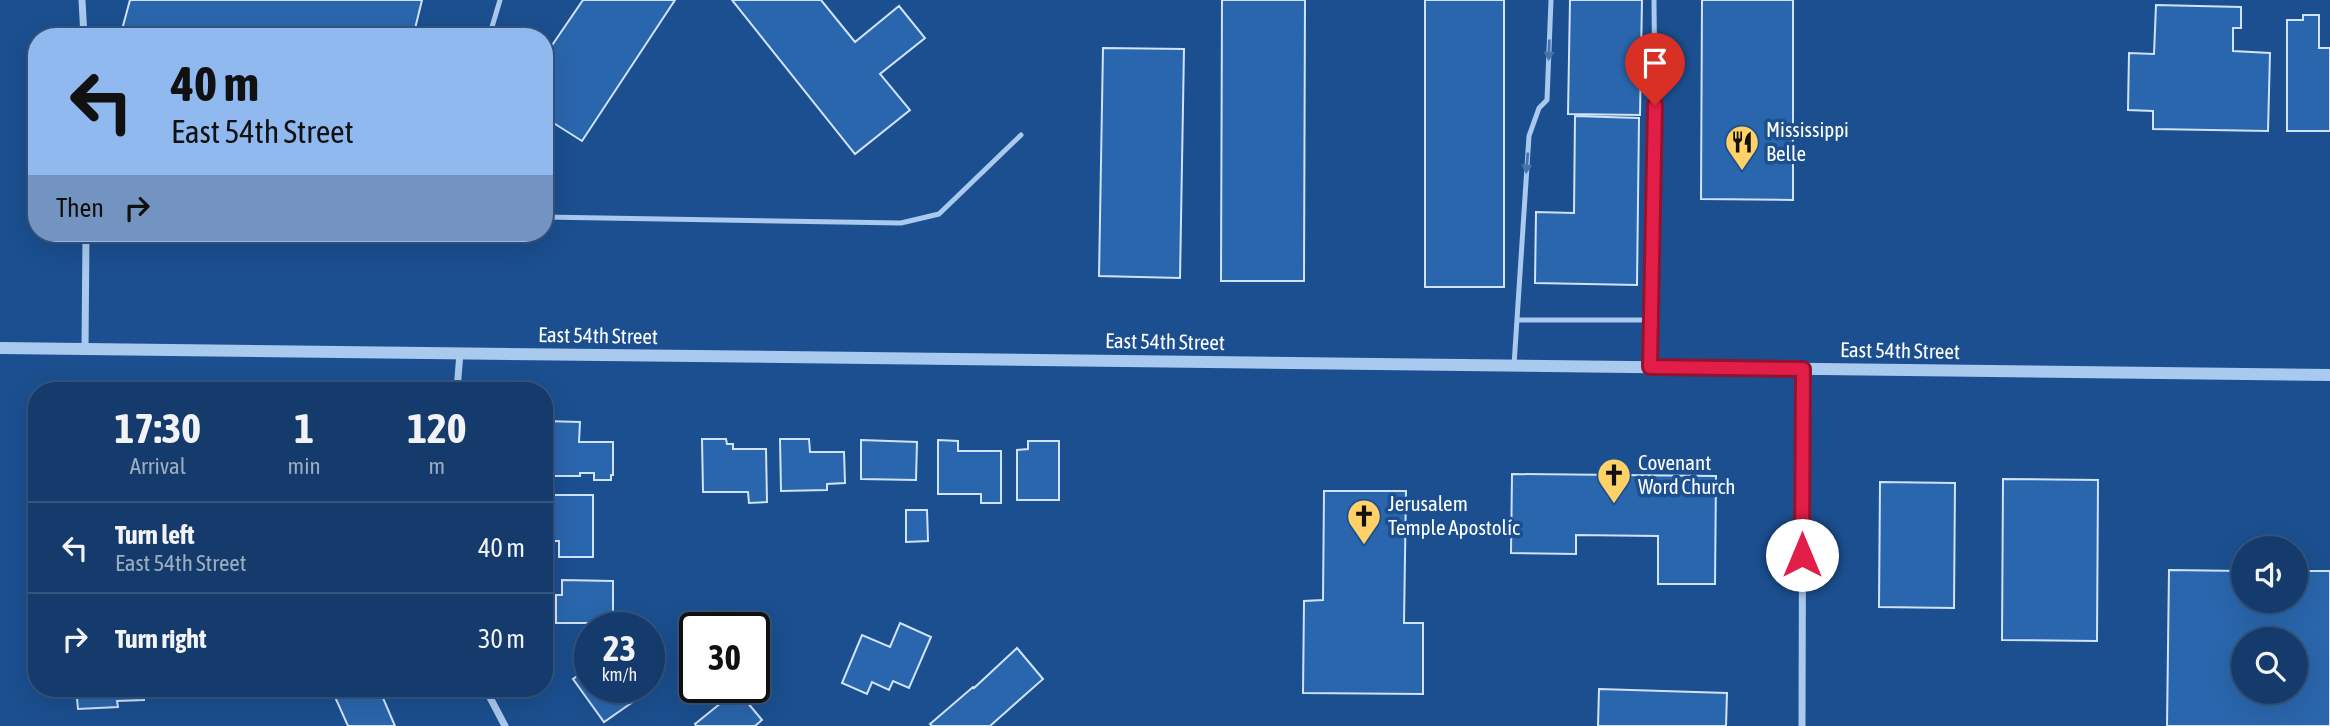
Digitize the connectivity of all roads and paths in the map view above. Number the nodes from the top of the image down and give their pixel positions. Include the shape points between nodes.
1 (82, 0) edge
2 (500, 0) edge
3 (1551, 0) edge
4 (1654, 0) edge
5 (84, 28) edge
6 (492, 28) edge
7 (1021, 135) dead end
8 (553, 217) edge
9 (86, 242) edge
10 (1518, 320) junction
11 (1651, 320) junction
12 (0, 348) edge
13 (85, 349) junction
14 (460, 353) junction
15 (1514, 365) junction
16 (1650, 367) junction
17 (1803, 369) junction
18 (2330, 375) edge
19 (458, 382) edge
20 (490, 697) edge
21 (505, 726) edge
22 (1802, 726) edge

1 - 5 street
2 - 6 lane
3 -> 10 lane via 1547,100 1539,108 1529,136
4 - 11 lane
7 - 8 lane via 939,214 901,223
9 - 13 street
10 - 11 lane
10 - 15 lane
11 - 16 lane
12 - 13 street, East 54th Street
13 - 14 street, East 54th Street
14 - 15 street, East 54th Street
14 - 19 street
15 - 16 street, East 54th Street
16 - 17 street, East 54th Street
17 - 18 street, East 54th Street
17 - 22 street
20 - 21 street

